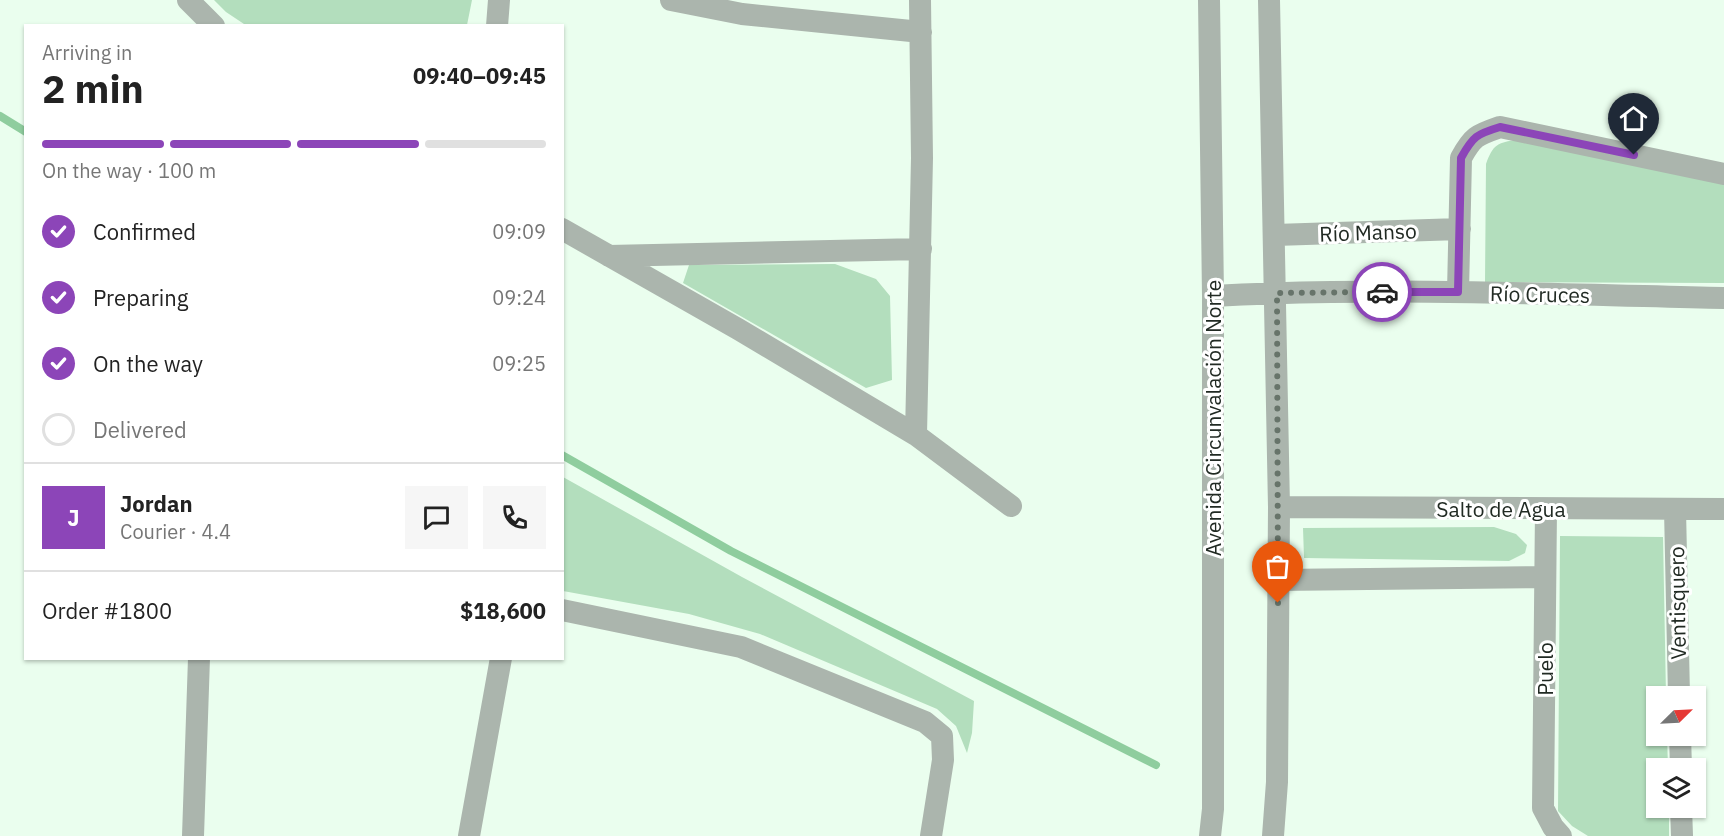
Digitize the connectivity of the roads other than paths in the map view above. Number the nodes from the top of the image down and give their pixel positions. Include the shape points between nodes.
1 (188, 0) edge
2 (499, 0) edge
3 (671, 0) edge
4 (920, 0) edge
5 (1209, 0) edge
6 (1269, 0) edge
7 (212, 24) edge
8 (496, 24) edge
9 (921, 32) junction
10 (1724, 174) edge
11 (1460, 229) junction
12 (564, 230) edge
13 (1275, 235) junction
14 (921, 249) junction
15 (609, 256) junction
16 (1458, 292) junction
17 (1277, 293) junction
18 (1213, 296) junction
19 (1724, 298) edge
20 (916, 435) junction
21 (1011, 506) dead end
22 (1279, 507) junction
23 (1546, 509) junction
24 (1675, 509) junction
25 (1724, 509) edge
26 (1545, 577) junction
27 (1278, 580) junction
28 (564, 610) edge
29 (199, 660) edge
30 (501, 660) edge
31 (1679, 686) edge
32 (1682, 818) edge
33 (1557, 831) edge
34 (193, 836) edge
35 (469, 836) edge
36 (931, 836) edge
37 (1210, 836) edge
38 (1273, 836) edge
39 (1682, 836) edge

1 - 7 street
2 - 8 street
3 - 9 street via 742,14
4 - 9 street
5 - 18 street, Avenida Circunvalación Norte
6 - 13 street
9 - 14 street
10 - 11 street via 1500,127 1471,140 1461,158
11 - 13 street, Río Manso
11 - 16 street
12 - 15 street
13 - 17 street
14 - 15 street
14 - 20 street
15 - 20 street
16 - 17 street, Río Cruces
16 - 19 street, Río Cruces
17 - 18 street, Río Cruces
17 - 22 street
18 - 37 street, Avenida Circunvalación Norte
20 - 21 street
22 - 23 street, Salto de Agua
22 - 27 street
23 - 24 street, Salto de Agua
23 - 26 street, Puelo
24 - 25 street, Salto de Agua
24 - 31 street, Ventisquero
26 - 27 street
26 - 33 street, Puelo via 1544,808
27 - 38 street
28 - 36 street via 741,647 925,722 942,736 944,760
29 - 34 street
30 - 35 street
32 - 39 street

